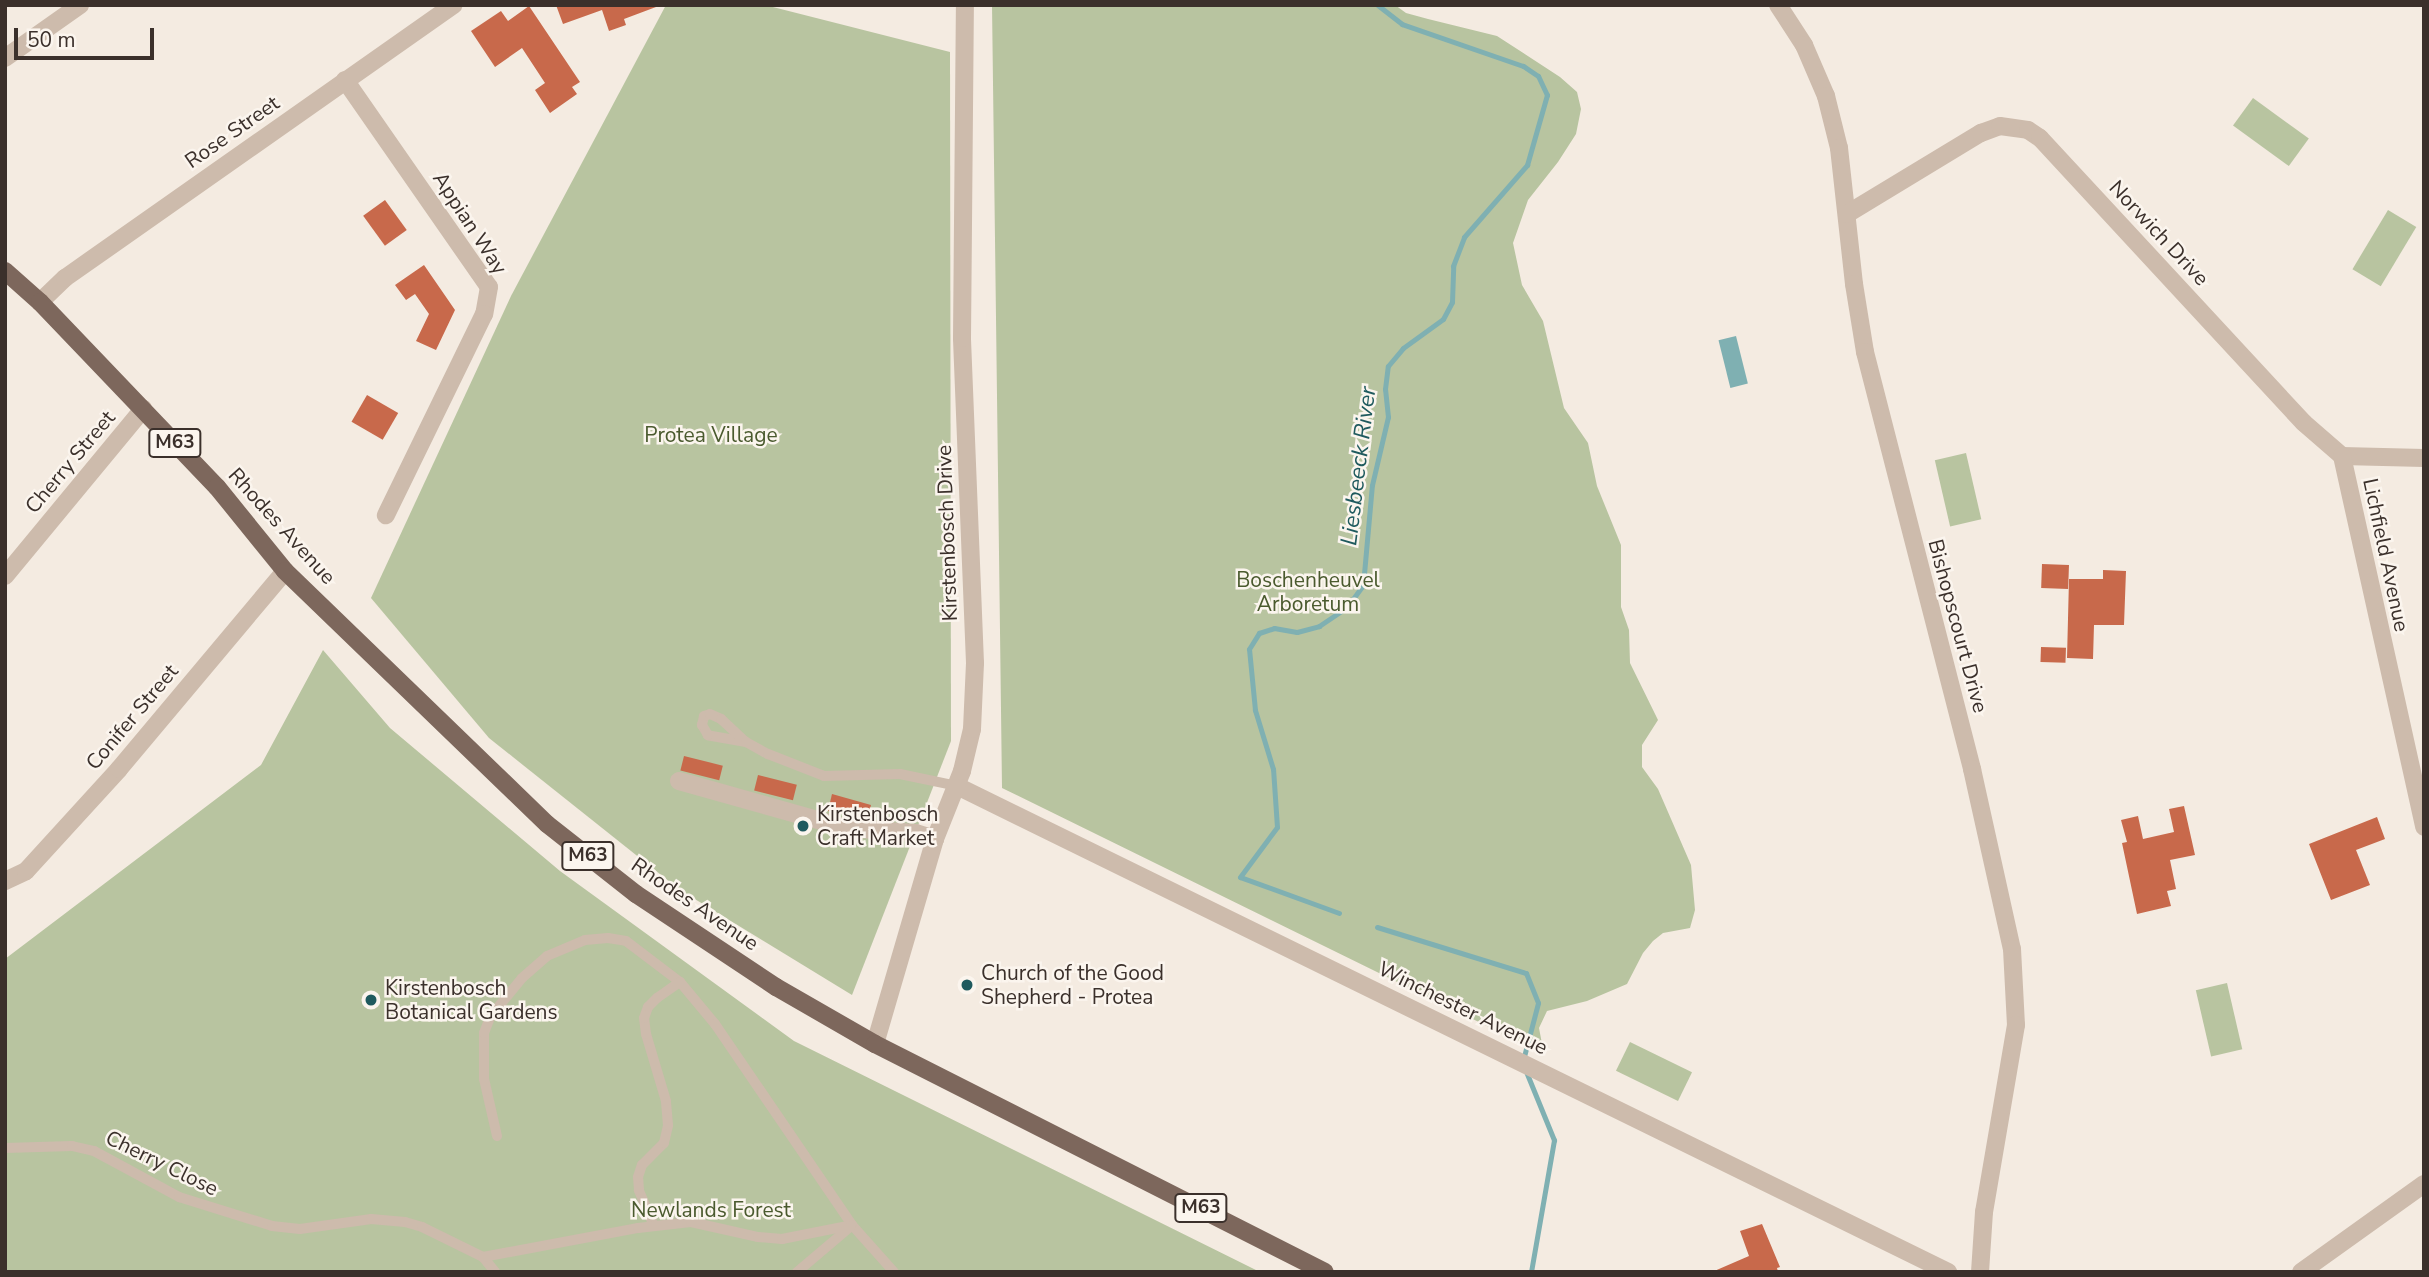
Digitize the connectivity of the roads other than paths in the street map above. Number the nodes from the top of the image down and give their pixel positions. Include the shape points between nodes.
1 (80, 5) edge
2 (454, 5) edge
3 (965, 5) edge
4 (1778, 5) edge
5 (5, 58) edge
6 (345, 80) junction
7 (1847, 214) junction
8 (5, 271) edge
9 (40, 302) junction
10 (143, 409) junction
11 (2342, 456) junction
12 (2424, 458) edge
13 (386, 515) dead end
14 (285, 570) junction
15 (5, 576) edge
16 (746, 742) dead end
17 (679, 781) dead end
18 (957, 786) junction
19 (2424, 827) edge
20 (935, 839) junction
21 (5, 881) edge
22 (680, 982) junction
23 (875, 1044) junction
24 (497, 1136) dead end
25 (5, 1148) edge
26 (2424, 1184) edge
27 (852, 1225) junction
28 (654, 1226) junction
29 (483, 1257) junction
30 (1321, 1271) edge
31 (495, 1272) edge
32 (797, 1272) edge
33 (894, 1272) edge
34 (1948, 1272) edge
35 (1980, 1272) edge
36 (2301, 1272) edge

1 - 5 street
2 - 6 street, Rose Street
3 - 18 street, Kirstenbosch Drive via 962,338 975,663 972,729
4 - 7 street, Bishopscourt Drive via 1804,46 1826,96 1839,148
6 - 9 street, Rose Street via 65,278
6 - 13 street, Appian Way via 489,287 484,314
7 - 11 street, Norwich Drive via 1981,133 2000,126 2028,130 2304,423
7 - 35 street, Bishopscourt Drive via 1865,352 1972,769 2012,949 2016,1026 1984,1212
8 - 9 main road, Rhodes Avenue / M63
9 - 10 main road, Rhodes Avenue / M63
10 - 14 main road, Rhodes Avenue / M63 via 217,487
10 - 15 street, Cherry Street
11 - 12 street
11 - 19 street, Lichfield Avenue
14 - 21 street, Conifer Street via 119,769 26,871
14 - 23 main road, Rhodes Avenue / M63 via 567,839 636,894 776,987
16 - 18 lane via 824,776 900,774
17 - 20 street via 846,828 916,833
18 - 20 street, Kirstenbosch Drive
18 - 34 street, Winchester Avenue
20 - 23 street, Kirstenbosch Drive
22 - 24 lane via 626,941 585,940 547,956 500,1004 484,1033 484,1079
22 - 27 lane via 715,1024
22 - 28 lane via 648,1007 644,1018 668,1125 664,1143 642,1165 638,1177
23 - 30 main road, Rhodes Avenue / M63
25 - 29 lane, Cherry Close via 72,1146 94,1151 179,1197 216,1211 300,1229 371,1219 405,1222
26 - 36 street
27 - 28 lane via 782,1239 691,1222
27 - 32 lane
27 - 33 lane
28 - 29 lane
29 - 31 lane, Cherry Close

